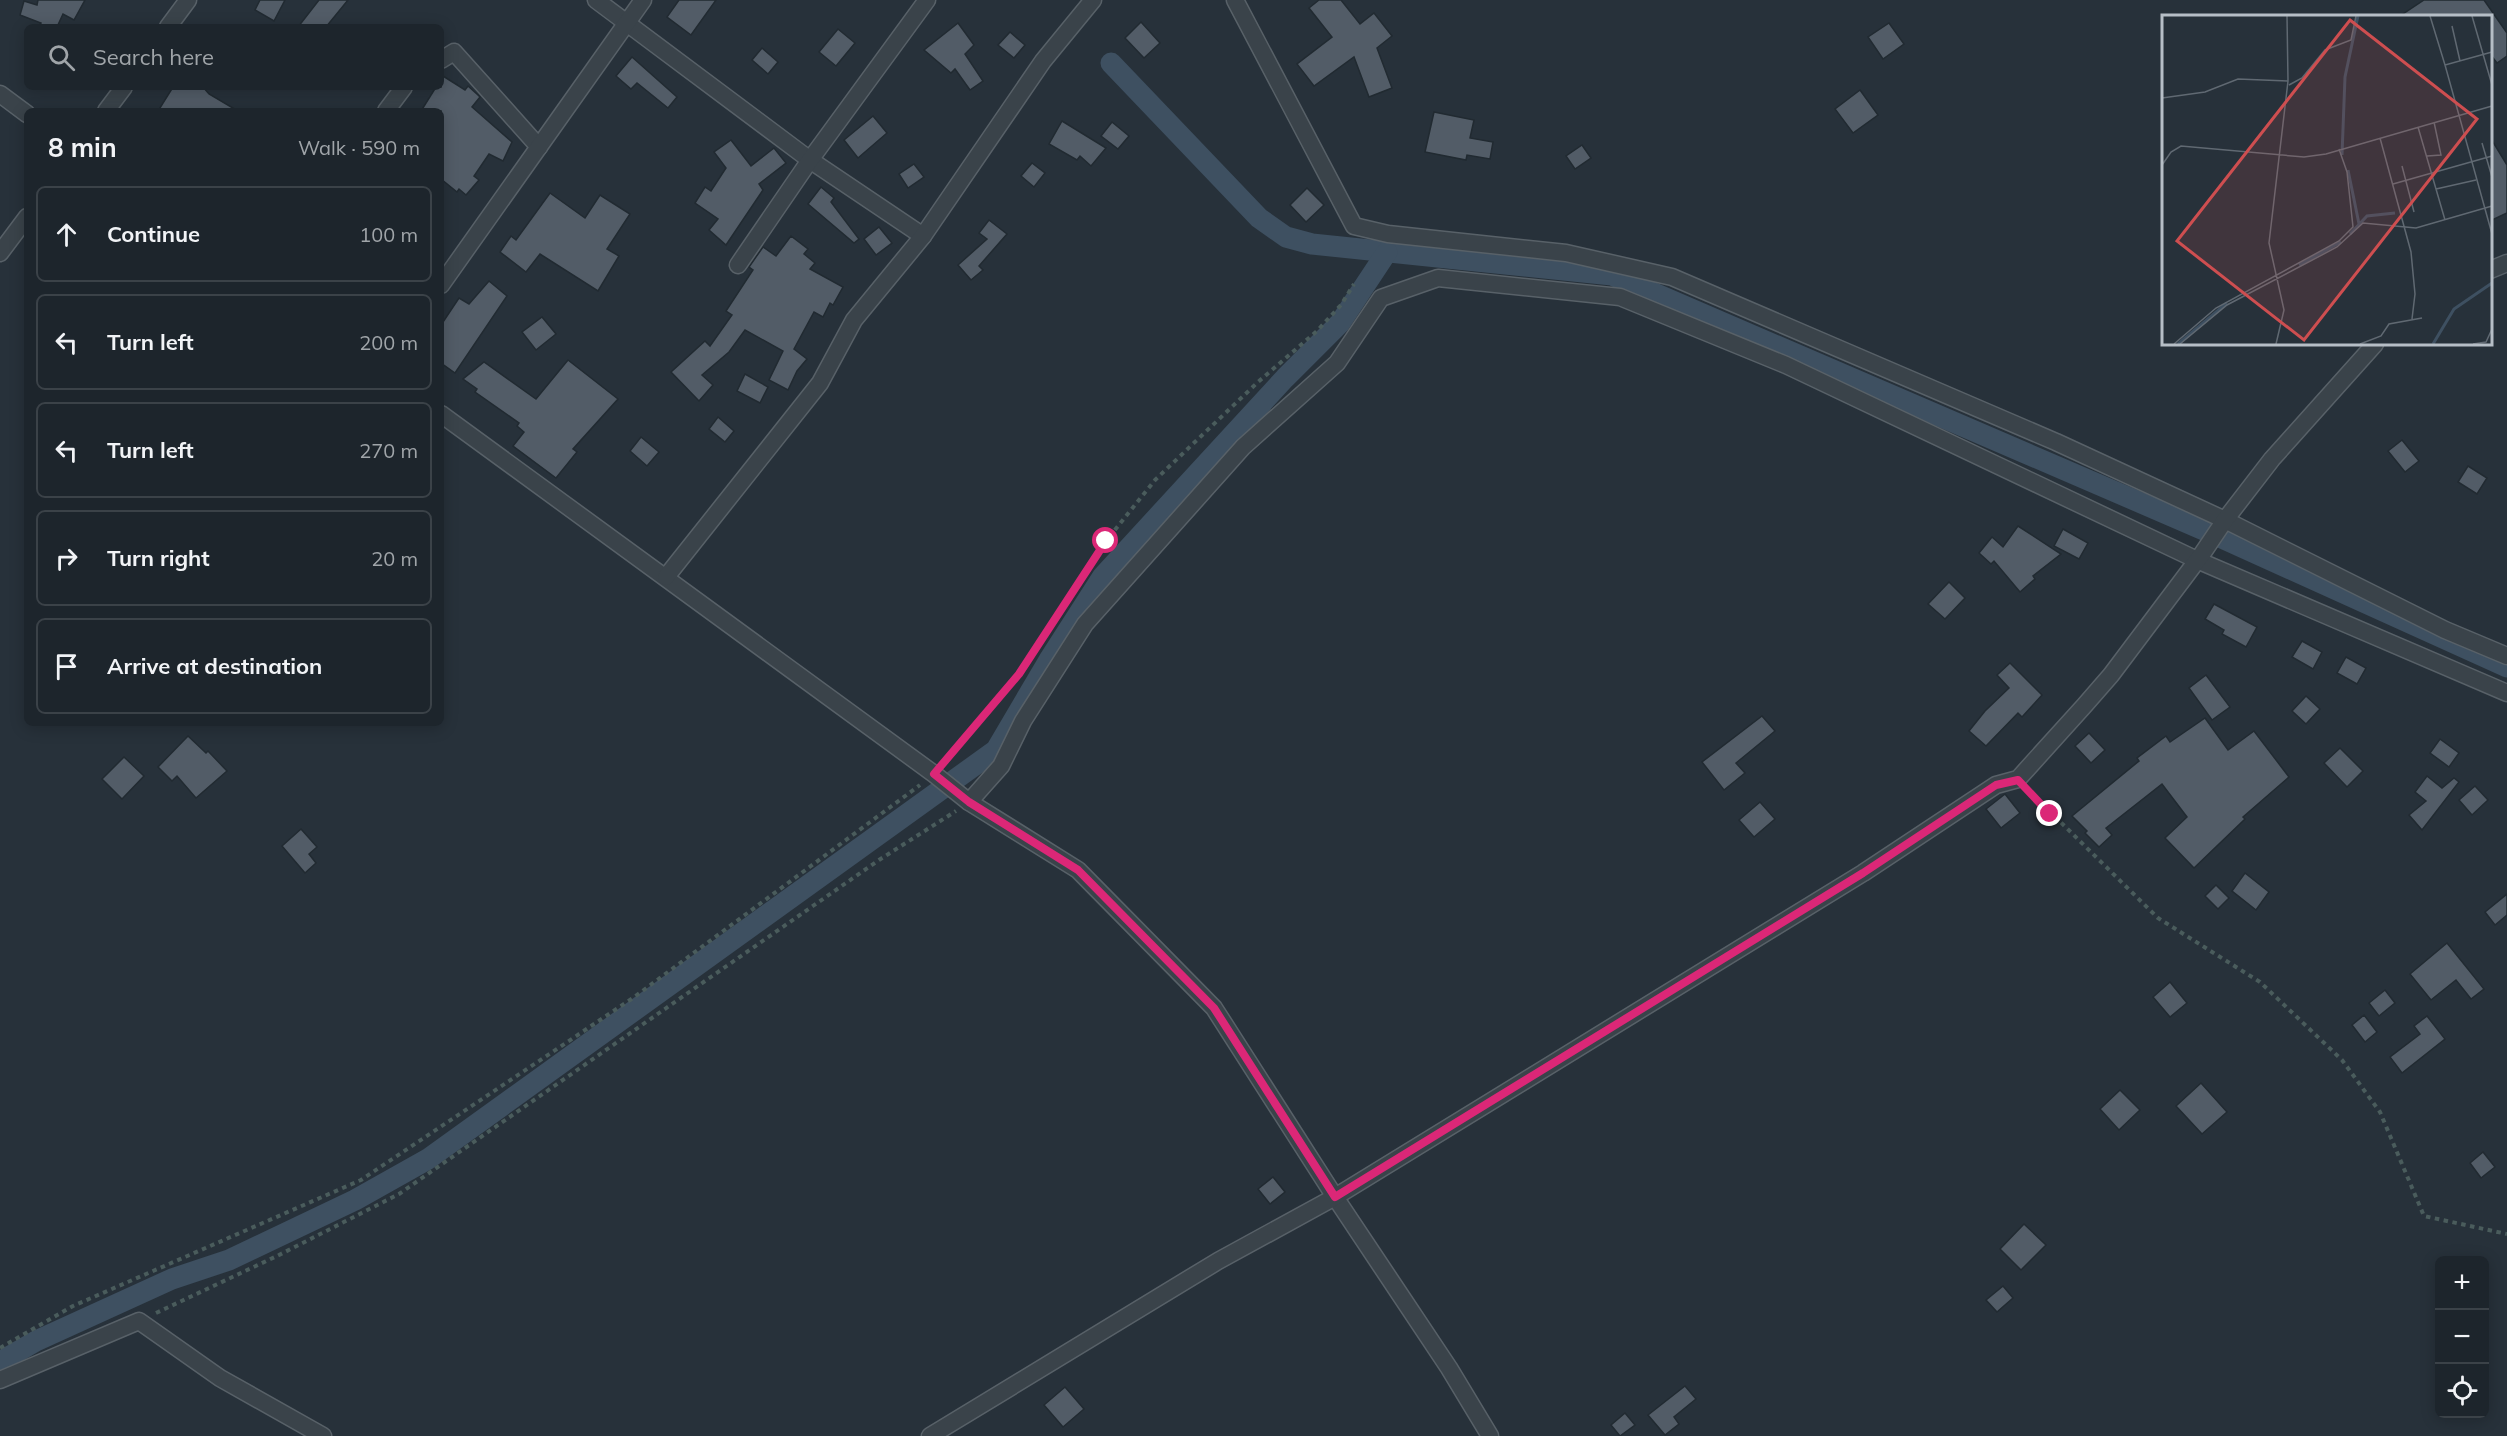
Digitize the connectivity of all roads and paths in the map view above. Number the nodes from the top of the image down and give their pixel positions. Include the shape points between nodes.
1 (188, 0) edge
2 (596, 0) edge
3 (644, 0) edge
4 (927, 0) edge
5 (1094, 0) edge
6 (1235, 0) edge
7 (626, 23) junction
8 (170, 24) edge
9 (444, 58) edge
10 (122, 90) edge
11 (403, 90) edge
12 (0, 94) edge
13 (108, 108) edge
14 (388, 108) edge
15 (24, 112) edge
16 (539, 147) junction
17 (810, 160) junction
18 (24, 221) edge
19 (923, 236) junction
20 (0, 253) edge
21 (2507, 263) edge
22 (738, 265) dead end
23 (2492, 269) edge
24 (444, 281) edge
25 (1354, 284) dead end
26 (2374, 345) edge
27 (444, 416) edge
28 (2222, 523) junction
29 (2199, 557) junction
30 (666, 577) junction
31 (2507, 656) edge
32 (2507, 693) edge
33 (934, 774) junction
34 (2018, 780) junction
35 (969, 802) junction
36 (1335, 1197) junction
37 (2507, 1234) edge
38 (139, 1321) junction
39 (0, 1348) edge
40 (0, 1380) edge
41 (323, 1436) edge
42 (930, 1436) edge
43 (1490, 1436) edge

1 - 8 street
2 - 7 street
3 - 7 street
4 - 17 street
5 - 19 street via 1043,61
6 - 28 street via 1354,226 1388,234 1566,253 1672,277 2007,420
7 - 16 street
7 - 17 street
9 - 16 street via 454,52
10 - 13 street
11 - 14 street
12 - 15 street
16 - 24 street
17 - 19 street
17 - 22 street
18 - 20 street
19 - 30 street via 854,320 820,383
21 - 23 street
25 - 33 path via 1317,331 1155,480 1106,541 1019,674
26 - 28 street via 2272,459
27 - 30 street
28 - 29 street
28 - 31 street
29 - 32 street
29 - 34 street via 2111,675
29 - 35 street via 1786,365 1620,297 1438,278 1381,298 1337,363 1243,447 1085,624 1023,721 1001,766
30 - 33 street
33 - 35 street
33 - 39 path via 633,998 362,1180 73,1306
34 - 36 street via 1996,785 1863,873
34 - 37 path via 2158,918 2260,982 2342,1060 2380,1112 2424,1216
35 - 36 street via 1078,870 1214,1008
35 - 38 path via 879,860 399,1194
36 - 42 street via 1218,1261
36 - 43 street
38 - 40 street
38 - 41 street via 220,1378

